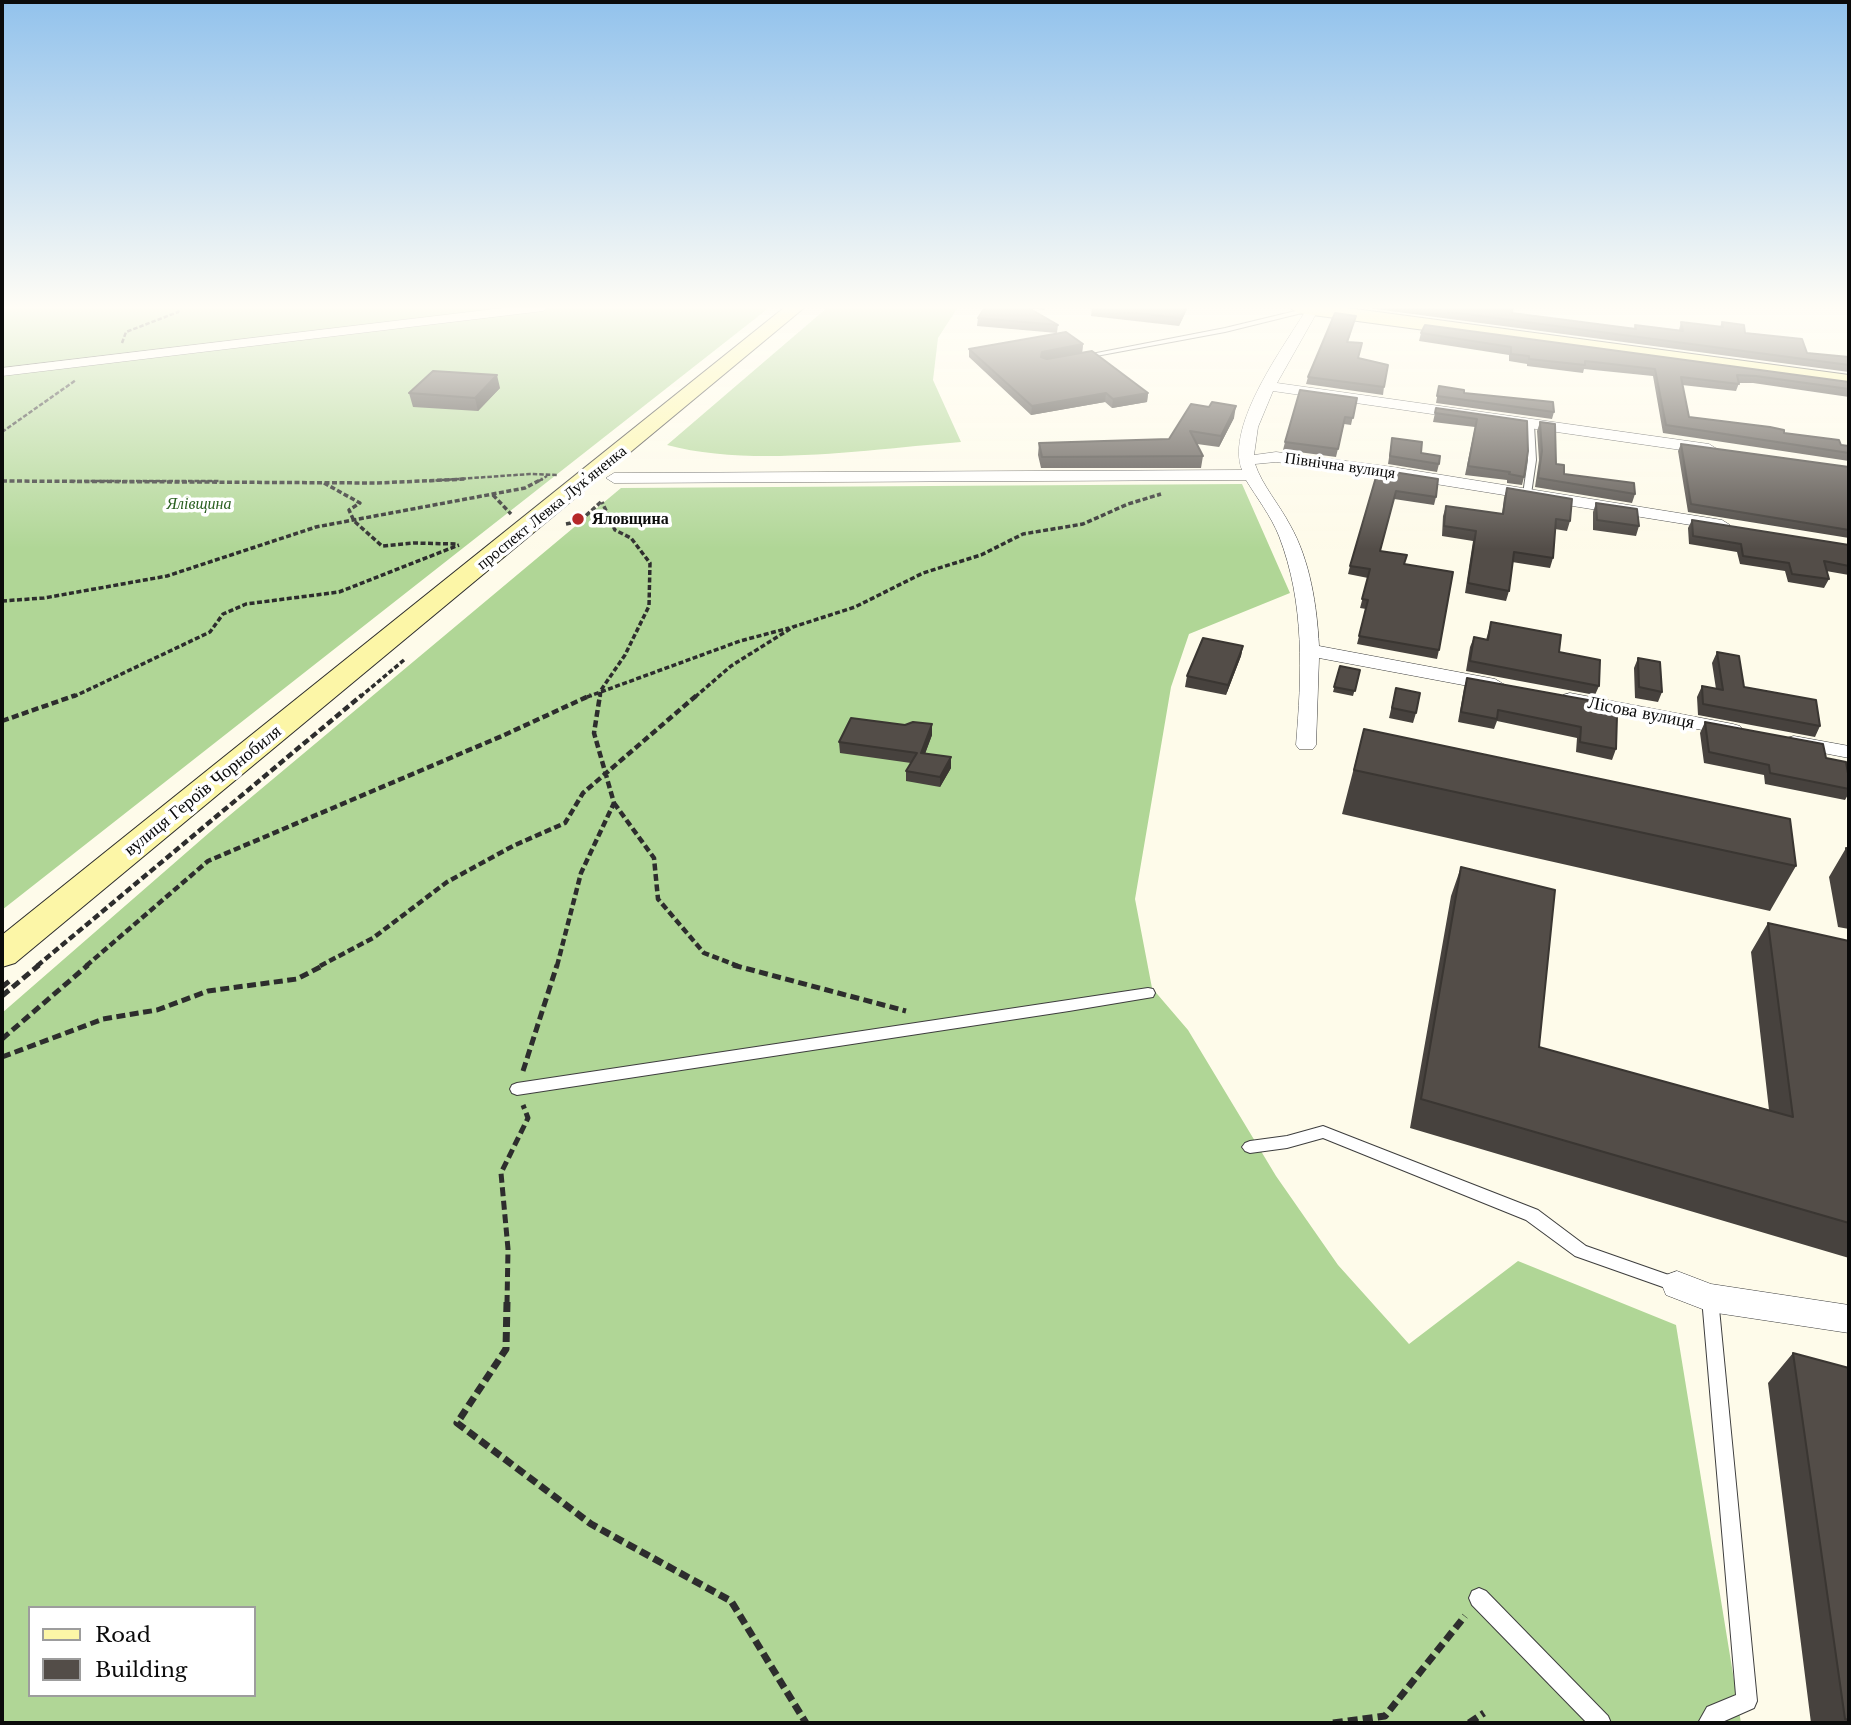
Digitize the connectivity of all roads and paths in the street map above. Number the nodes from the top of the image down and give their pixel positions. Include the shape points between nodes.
1 (65, 388) edge
2 (698, 388) edge
3 (1268, 388) edge
4 (1279, 388) edge
5 (1530, 425) junction
6 (2, 432) edge
7 (1724, 451) edge
8 (1249, 468) junction
9 (555, 474) junction
10 (568, 475) dead end
11 (614, 478) dead end
12 (2, 481) edge
13 (324, 483) junction
14 (1166, 493) dead end
15 (493, 494) junction
16 (1527, 494) junction
17 (602, 502) dead end
18 (516, 519) dead end
19 (354, 521) junction
20 (1742, 528) edge
21 (459, 545) junction
22 (469, 545) dead end
23 (2, 601) edge
24 (793, 627) junction
25 (405, 628) joint
26 (1309, 650) junction
27 (1512, 688) edge
28 (601, 690) junction
29 (1552, 696) edge
30 (2, 721) edge
31 (1306, 745) dead end
32 (1849, 752) edge
33 (606, 772) junction
34 (614, 803) junction
35 (2, 954) edge
36 (1148, 993) dead end
37 (958, 1024) junction
38 (2, 1040) edge
39 (2, 1057) edge
40 (517, 1089) junction
41 (1250, 1147) dead end
42 (1677, 1285) joint
43 (1710, 1298) junction
44 (1849, 1319) edge
45 (1479, 1598) joint
46 (1484, 1713) dead end
47 (806, 1723) edge
48 (1333, 1723) edge
49 (1469, 1723) edge
50 (1601, 1723) edge
51 (1708, 1723) edge

1 - 6 path
2 - 25 main road, проспект Левка Лукʼяненка
3 - 8 street via 1247,437
4 - 5 street
5 - 7 street
5 - 16 lane via 1532,460
8 - 11 street, Північна вулиця
8 - 16 street, Північна вулиця via 1276,457
8 - 26 street via 1283,525 1300,567
9 - 10 path
9 - 13 path
9 - 15 path via 525,488
12 - 13 path
13 - 19 path via 331,492 352,496 360,503 349,510
14 - 24 path via 1083,524 1023,534 981,555 923,573 855,607
15 - 18 path
15 - 19 path
16 - 20 street, Північна вулиця
17 - 28 path via 615,530 631,538 650,564 649,606
19 - 21 path via 382,546
19 - 23 path via 316,527 167,576
21 - 22 path
21 - 30 path via 339,592 246,604 223,614 210,632 198,638 61,702
24 - 28 path
24 - 33 path via 731,666
25 - 35 main road, вулиця Героїв Чорнобиля
26 - 27 street
26 - 31 street
28 - 33 path via 594,733
28 - 38 path via 208,861
29 - 32 street, Лісова вулиця
33 - 34 path
33 - 39 path via 583,793 565,823 447,882 373,938 297,979 208,990 157,1010 103,1019
34 - 37 path via 654,858 658,900 704,953 744,969
34 - 40 path via 581,873 550,992
36 - 37 lane
37 - 40 lane
40 - 47 path via 528,1118 500,1173 508,1249 506,1349 457,1423 592,1524 731,1601
41 - 42 lane via 1323,1132 1532,1215 1581,1251
42 - 43 street
43 - 44 street
43 - 51 lane via 1747,1701 1713,1714
45 - 48 path via 1385,1716
45 - 50 lane
46 - 49 path

